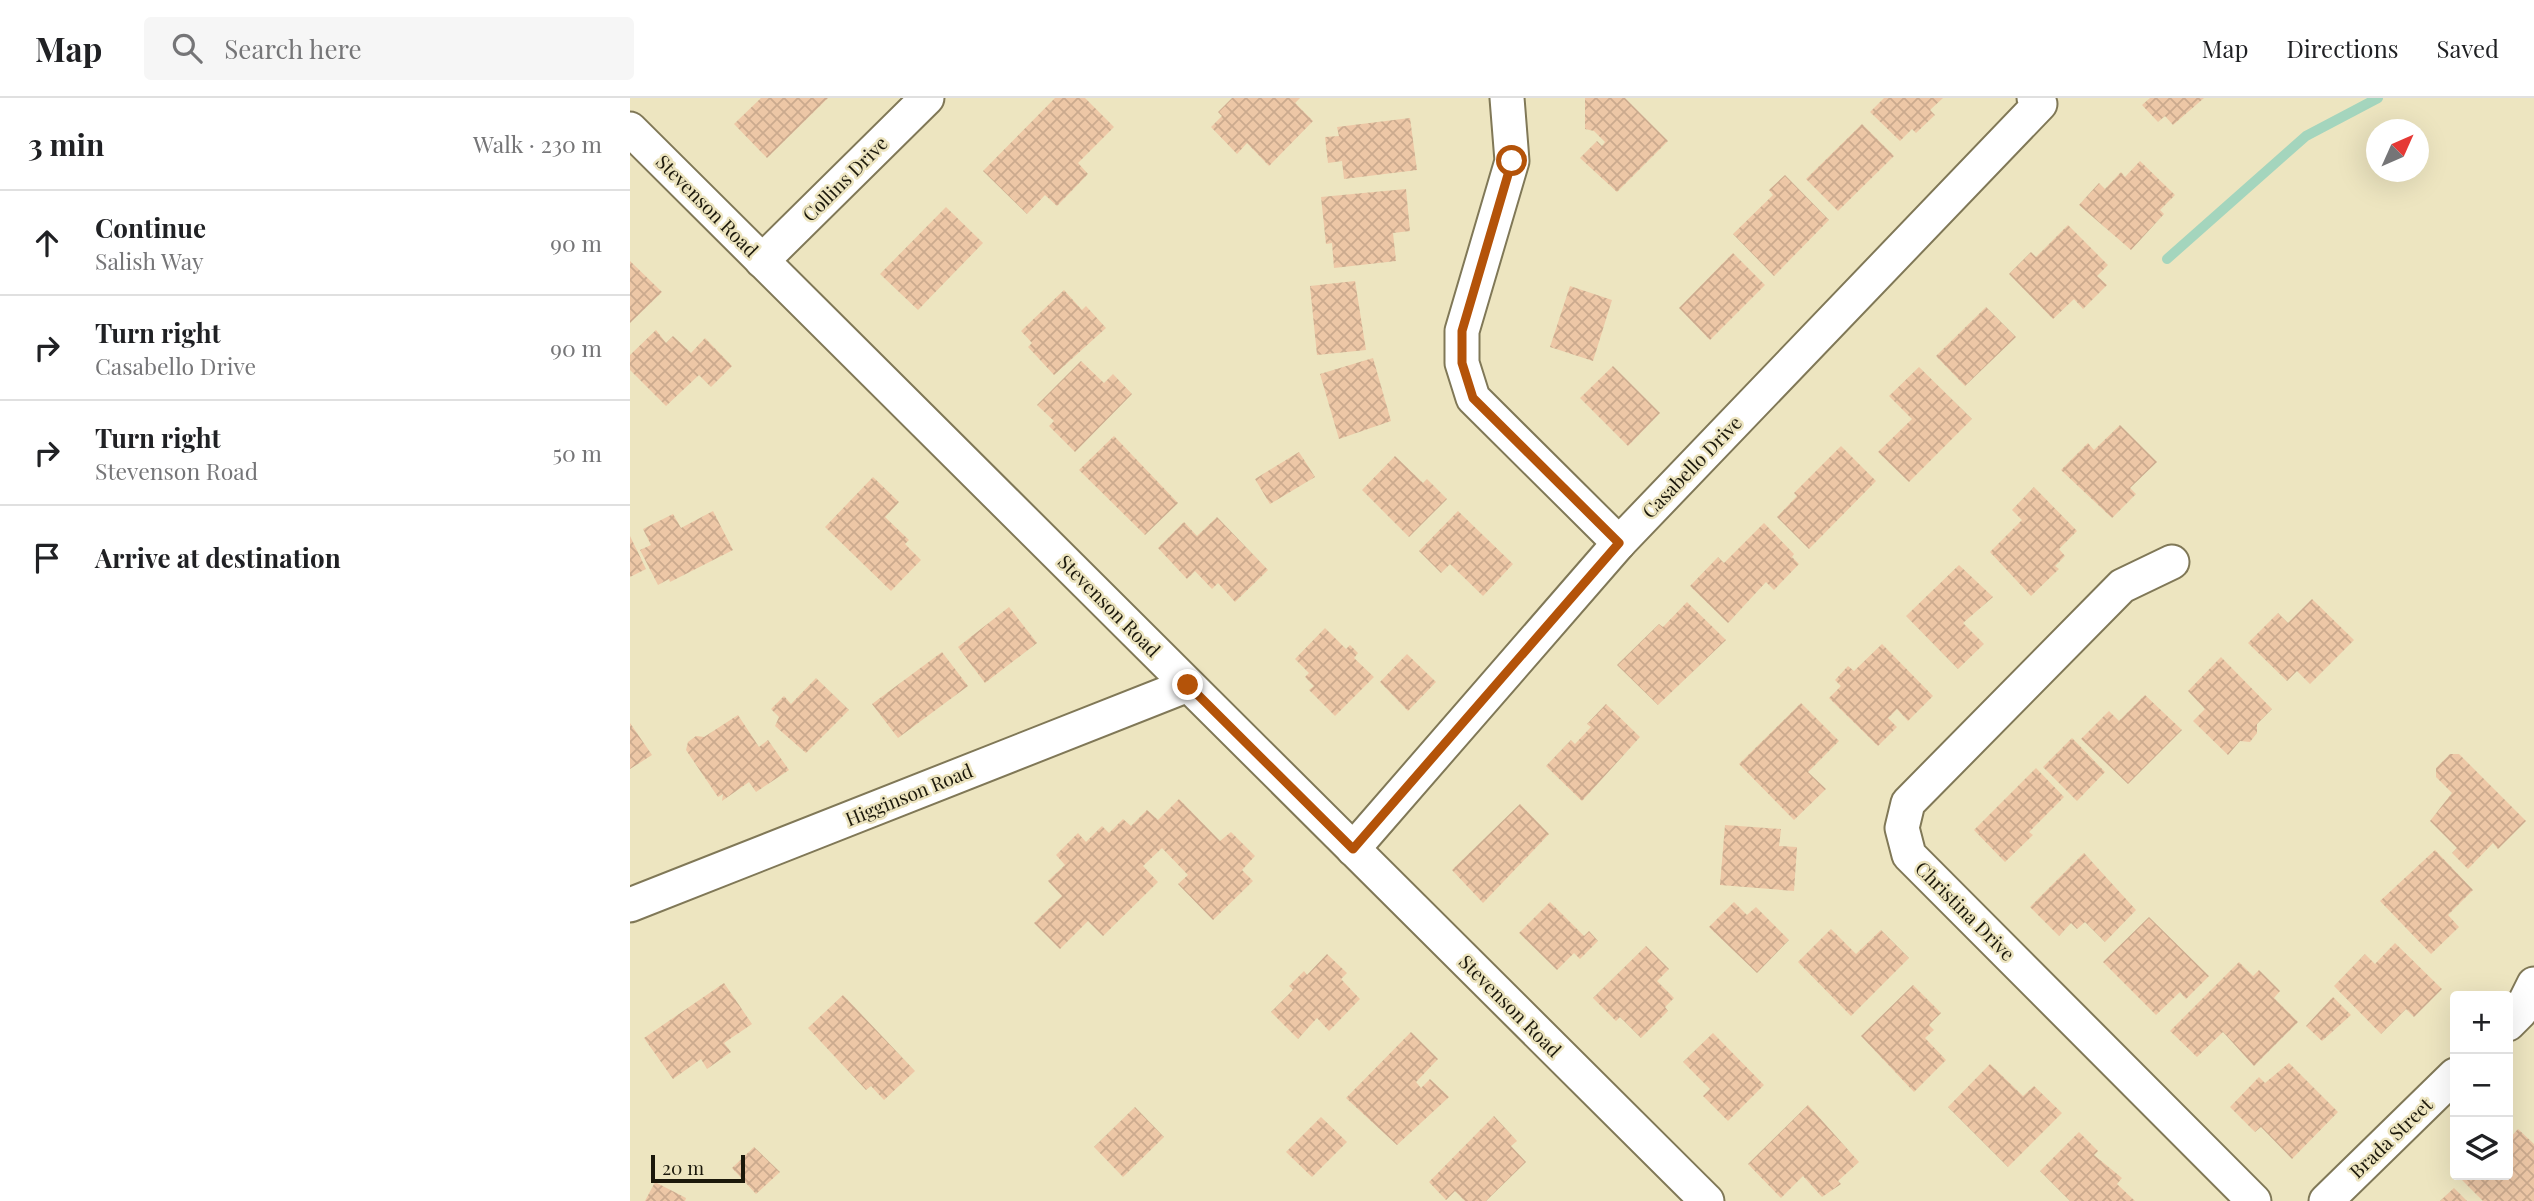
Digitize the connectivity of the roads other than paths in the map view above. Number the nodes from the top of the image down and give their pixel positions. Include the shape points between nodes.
1 (927, 98) edge
2 (1507, 98) edge
3 (2034, 98) edge
4 (630, 129) edge
5 (762, 261) junction
6 (1619, 543) junction
7 (2172, 562) dead end
8 (1188, 685) junction
9 (1353, 849) junction
10 (630, 905) edge
11 (2534, 984) edge
12 (2513, 1019) edge
13 (2450, 1080) edge
14 (1707, 1201) edge
15 (2254, 1201) edge
16 (2326, 1201) edge

1 - 5 street, Collins Drive
2 - 6 street via 1512,161 1462,331 1462,363 1473,398
3 - 6 street, Casabello Drive via 2040,104
4 - 5 street, Stevenson Road
5 - 8 street, Stevenson Road
6 - 9 street, Casabello Drive
7 - 15 street, Christina Drive via 2122,586 1908,803 1902,828 1909,855
8 - 9 street, Stevenson Road
8 - 10 street, Higginson Road
9 - 14 street, Stevenson Road
11 - 12 street
13 - 16 street, Brada Street

